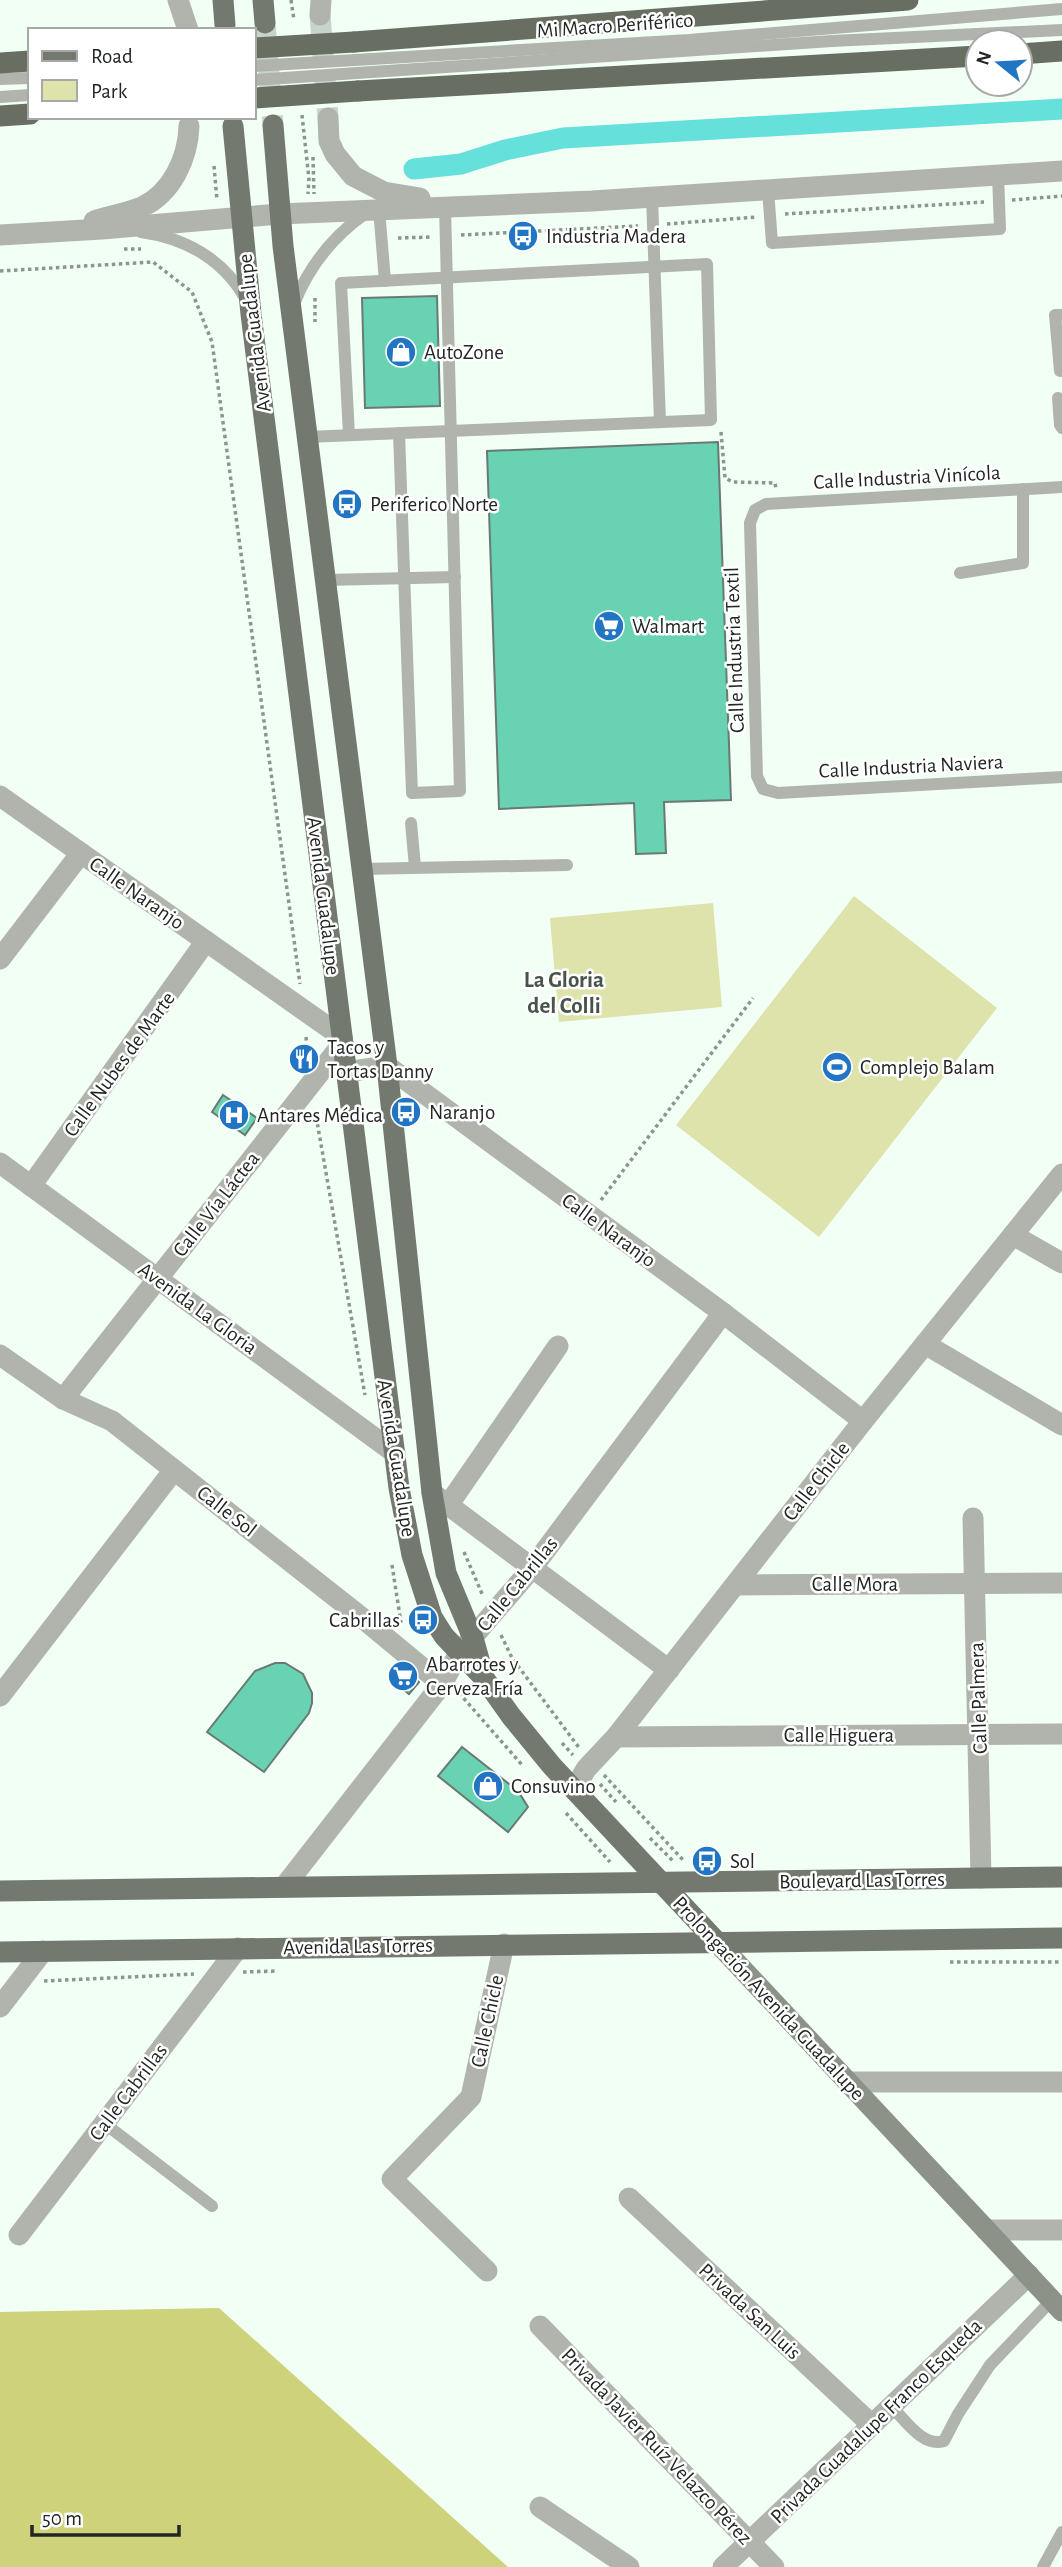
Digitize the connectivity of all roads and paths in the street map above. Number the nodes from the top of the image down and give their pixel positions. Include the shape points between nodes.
1 (178, 0) edge
2 (223, 0) edge
3 (263, 0) edge
4 (291, 0) edge
5 (908, 0) edge
6 (1062, 9) edge
7 (294, 20) dead end
8 (265, 23) tunnel mouth
9 (225, 25) dead end
10 (187, 28) edge
11 (1062, 30) edge
12 (256, 48) edge
13 (1062, 51) edge
14 (1034, 53) edge
15 (964, 56) edge
16 (28, 61) edge
17 (0, 63) edge
18 (256, 66) edge
19 (356, 66) junction
20 (28, 78) edge
21 (0, 79) edge
22 (256, 80) edge
23 (28, 95) edge
24 (0, 97) edge
25 (256, 97) edge
26 (28, 114) edge
27 (302, 115) dead end
28 (0, 116) edge
29 (328, 118) tunnel mouth
30 (273, 125) tunnel mouth
31 (189, 126) dead end
32 (233, 126) dead end
33 (1062, 171) edge
34 (998, 176) junction
35 (768, 190) junction
36 (1062, 196) edge
37 (652, 197) junction
38 (999, 201) junction
39 (439, 207) junction
40 (375, 210) junction
41 (307, 213) junction
42 (279, 214) junction
43 (770, 216) junction
44 (240, 217) junction
45 (653, 225) junction
46 (102, 229) junction
47 (59, 231) junction
48 (0, 235) edge
49 (446, 236) junction
50 (382, 239) junction
51 (654, 267) junction
52 (0, 271) edge
53 (446, 275) junction
54 (385, 281) junction
55 (317, 291) dead end
56 (291, 311) junction
57 (251, 314) junction
58 (1062, 315) edge
59 (315, 328) dead end
60 (1060, 371) edge
61 (1058, 398) dead end
62 (711, 420) junction
63 (660, 422) junction
64 (1062, 428) edge
65 (450, 431) junction
66 (400, 433) junction
67 (349, 435) junction
68 (307, 437) junction
69 (1062, 487) edge
70 (1023, 489) junction
71 (776, 491) dead end
72 (755, 509) joint
73 (960, 573) dead end
74 (404, 577) junction
75 (454, 577) junction
76 (325, 580) junction
77 (1062, 777) edge
78 (762, 789) joint
79 (0, 796) edge
80 (411, 823) dead end
81 (80, 853) junction
82 (567, 865) dead end
83 (415, 867) junction
84 (360, 869) junction
85 (206, 942) junction
86 (0, 959) edge
87 (753, 998) dead end
88 (303, 1010) junction
89 (342, 1040) junction
90 (387, 1066) junction
91 (346, 1072) junction
92 (310, 1085) junction
93 (0, 1163) edge
94 (1062, 1174) edge
95 (31, 1186) junction
96 (590, 1216) junction
97 (1013, 1235) junction
98 (1062, 1263) edge
99 (157, 1279) junction
100 (723, 1313) junction
101 (925, 1344) junction
102 (558, 1346) dead end
103 (0, 1355) edge
104 (365, 1395) dead end
105 (63, 1399) junction
106 (863, 1422) junction
107 (1062, 1425) edge
108 (395, 1453) junction
109 (174, 1470) junction
110 (440, 1499) junction
111 (972, 1518) dead end
112 (460, 1542) dead end
113 (391, 1559) dead end
114 (533, 1567) junction
115 (1062, 1583) edge
116 (974, 1584) junction
117 (736, 1585) junction
118 (492, 1616) junction
119 (466, 1646) junction
120 (406, 1655) junction
121 (669, 1670) junction
122 (442, 1684) junction
123 (2, 1690) edge
124 (1062, 1734) edge
125 (979, 1735) junction
126 (616, 1737) junction
127 (561, 1742) dead end
128 (589, 1766) junction
129 (574, 1790) junction
130 (623, 1810) dead end
131 (642, 1830) dead end
132 (684, 1861) dead end
133 (681, 1868) dead end
134 (1062, 1877) edge
135 (981, 1878) junction
136 (661, 1882) junction
137 (284, 1887) junction
138 (0, 1891) edge
139 (1062, 1938) edge
140 (716, 1941) junction
141 (504, 1944) junction
142 (238, 1948) junction
143 (43, 1951) junction
144 (0, 1952) edge
145 (939, 1962) dead end
146 (1062, 1962) edge
147 (286, 1970) dead end
148 (219, 1973) junction
149 (20, 1982) junction
150 (0, 2007) edge
151 (848, 2082) junction
152 (1062, 2082) edge
153 (104, 2123) junction
154 (629, 2198) dead end
155 (212, 2206) dead end
156 (986, 2230) junction
157 (1062, 2230) edge
158 (19, 2235) dead end
159 (486, 2270) dead end
160 (1029, 2275) junction
161 (1057, 2305) edge
162 (540, 2326) dead end
163 (891, 2406) junction
164 (872, 2425) junction
165 (540, 2507) dead end
166 (1062, 2532) edge
167 (750, 2541) junction
168 (629, 2567) edge
169 (723, 2567) edge
170 (774, 2567) edge
171 (1043, 2567) edge

1 - 10 street
2 - 9 main road
3 - 8 main road
4 - 7 path
5 - 19 highway
6 - 19 lane, Mi Macro Periférico
11 - 19 lane, Mi Macro Periférico
12 - 19 highway, bridge
13 - 14 highway
15 - 19 highway
16 - 17 highway
18 - 19 lane, Mi Macro Periférico, bridge
19 - 22 lane, Mi Macro Periférico, bridge
19 - 25 highway, bridge
20 - 21 lane
23 - 24 lane
26 - 28 highway
27 - 41 path via 309,179
29 - 39 street via 329,141 353,176 374,188
30 - 42 main road, Avenida Guadalupe
31 - 47 street via 179,168 161,194 141,208
32 - 44 main road, Avenida Guadalupe
33 - 34 street
34 - 35 street
34 - 38 lane
35 - 37 street
35 - 43 lane
36 - 38 path
37 - 39 street
37 - 45 lane
38 - 43 path
38 - 43 lane via 1000,229 772,243
39 - 40 street
39 - 49 lane
40 - 41 street
40 - 50 lane
40 - 56 lane via 342,232 323,252
41 - 42 street
42 - 44 street
42 - 56 main road, Avenida Guadalupe
43 - 45 path
44 - 46 street
44 - 57 main road, Avenida Guadalupe
45 - 49 path
45 - 51 lane
46 - 47 street
46 - 57 lane via 167,238 204,253 230,275
47 - 48 street
49 - 50 path
49 - 53 lane
50 - 54 lane
51 - 53 lane
51 - 62 lane via 707,264
51 - 63 lane
52 - 88 path via 153,262 192,292 212,342
53 - 54 lane
53 - 65 lane
54 - 67 lane via 341,283
55 - 59 path
56 - 68 main road, Avenida Guadalupe
57 - 89 main road, Avenida Guadalupe
58 - 60 lane via 1055,315
61 - 64 lane
62 - 63 lane
62 - 71 path via 719,424 725,478 775,483
63 - 65 lane
65 - 66 lane
65 - 75 lane
66 - 67 lane
66 - 74 lane
67 - 68 lane
68 - 76 main road, Avenida Guadalupe
69 - 70 lane, Calle Industria Vinícola
70 - 72 lane, Calle Industria Vinícola via 766,504
70 - 73 lane via 1023,563
72 - 78 lane, Calle Industria Textil via 750,523 757,776
74 - 75 lane
74 - 75 lane via 412,793 460,791
74 - 76 lane
76 - 84 main road, Avenida Guadalupe
77 - 78 lane, Calle Industria Naviera via 778,793
79 - 81 street, Calle Naranjo
80 - 83 lane
81 - 85 street, Calle Naranjo
81 - 86 street
82 - 83 lane
83 - 84 lane
84 - 90 main road, Avenida Guadalupe
85 - 88 street, Calle Naranjo
85 - 95 street, Calle Nubes de Marte
87 - 96 path
88 - 89 street, Calle Naranjo
88 - 92 path
89 - 91 main road, Avenida Guadalupe
89 - 92 street, Calle Vía Láctea
90 - 91 street
90 - 96 street, Calle Naranjo
90 - 110 main road, Avenida Guadalupe
91 - 108 main road, Avenida Guadalupe
92 - 99 street, Calle Vía Láctea
92 - 104 path
93 - 95 street, Avenida La Gloria
94 - 97 street, Calle Chicle
95 - 99 street, Avenida La Gloria
96 - 100 street, Calle Naranjo
97 - 98 street
97 - 101 street, Calle Chicle
99 - 105 street, Calle Vía Láctea
99 - 108 street, Avenida La Gloria
100 - 106 street, Calle Naranjo
100 - 114 street, Calle Cabrillas
101 - 106 street, Calle Chicle
101 - 107 street
102 - 110 street
103 - 105 street, Calle Sol
105 - 109 street, Calle Sol via 112,1421
106 - 117 street, Calle Chicle
108 - 119 main road, Avenida Guadalupe via 416,1567 432,1617 444,1636
109 - 120 street, Calle Sol
109 - 123 street
110 - 114 street
110 - 119 main road, Avenida Guadalupe via 446,1573
111 - 116 street, Calle Palmera
112 - 118 path
113 - 120 path
114 - 118 street, Calle Cabrillas
114 - 121 street
115 - 116 street, Calle Mora
116 - 117 street, Calle Mora
116 - 125 street, Calle Palmera
117 - 121 street, Calle Chicle
118 - 119 street, Calle Cabrillas
118 - 128 path via 512,1658
119 - 122 street, Calle Cabrillas
119 - 129 main road, Prolongación Avenida Guadalupe via 531,1742
120 - 122 street, Calle Sol
121 - 126 street, Calle Chicle
122 - 137 street, Calle Cabrillas
124 - 125 street, Calle Higuera
125 - 126 street, Calle Higuera
125 - 135 street, Calle Palmera
126 - 128 street, Calle Chicle
127 - 128 path
128 - 129 street, Calle Chicle
128 - 130 path
128 - 132 path
129 - 136 main road, Prolongación Avenida Guadalupe
131 - 133 path
134 - 135 main road, Boulevard Las Torres
135 - 136 main road, Boulevard Las Torres
136 - 137 main road
136 - 140 main road, Prolongación Avenida Guadalupe
137 - 138 main road
139 - 140 main road
140 - 141 main road, Avenida Las Torres
140 - 151 main road, Prolongación Avenida Guadalupe
141 - 142 main road, Avenida Las Torres
141 - 159 street, Calle Chicle via 471,2097 392,2179
142 - 143 main road, Avenida Las Torres
142 - 148 street, Calle Cabrillas
143 - 144 main road, Avenida Las Torres
143 - 149 street
145 - 146 path
147 - 148 path
148 - 149 path
148 - 153 street, Calle Cabrillas
149 - 150 street
151 - 152 street
151 - 156 main road, Prolongación Avenida Guadalupe
153 - 155 lane
153 - 158 street, Calle Cabrillas
154 - 164 street, Privada San Luis
156 - 157 street
156 - 160 main road, Prolongación Avenida Guadalupe
160 - 161 main road, Prolongación Avenida Guadalupe
160 - 163 street, Privada Guadalupe Franco Esqueda
161 - 163 lane via 990,2365 944,2441 927,2441
162 - 167 street, Privada Javier Ruíz Velazco Pérez
163 - 164 street, Privada Guadalupe Franco Esqueda
164 - 167 street, Privada Guadalupe Franco Esqueda
165 - 168 street
166 - 171 lane
167 - 169 street, Privada Guadalupe Franco Esqueda
167 - 170 street, Privada Javier Ruíz Velazco Pérez

